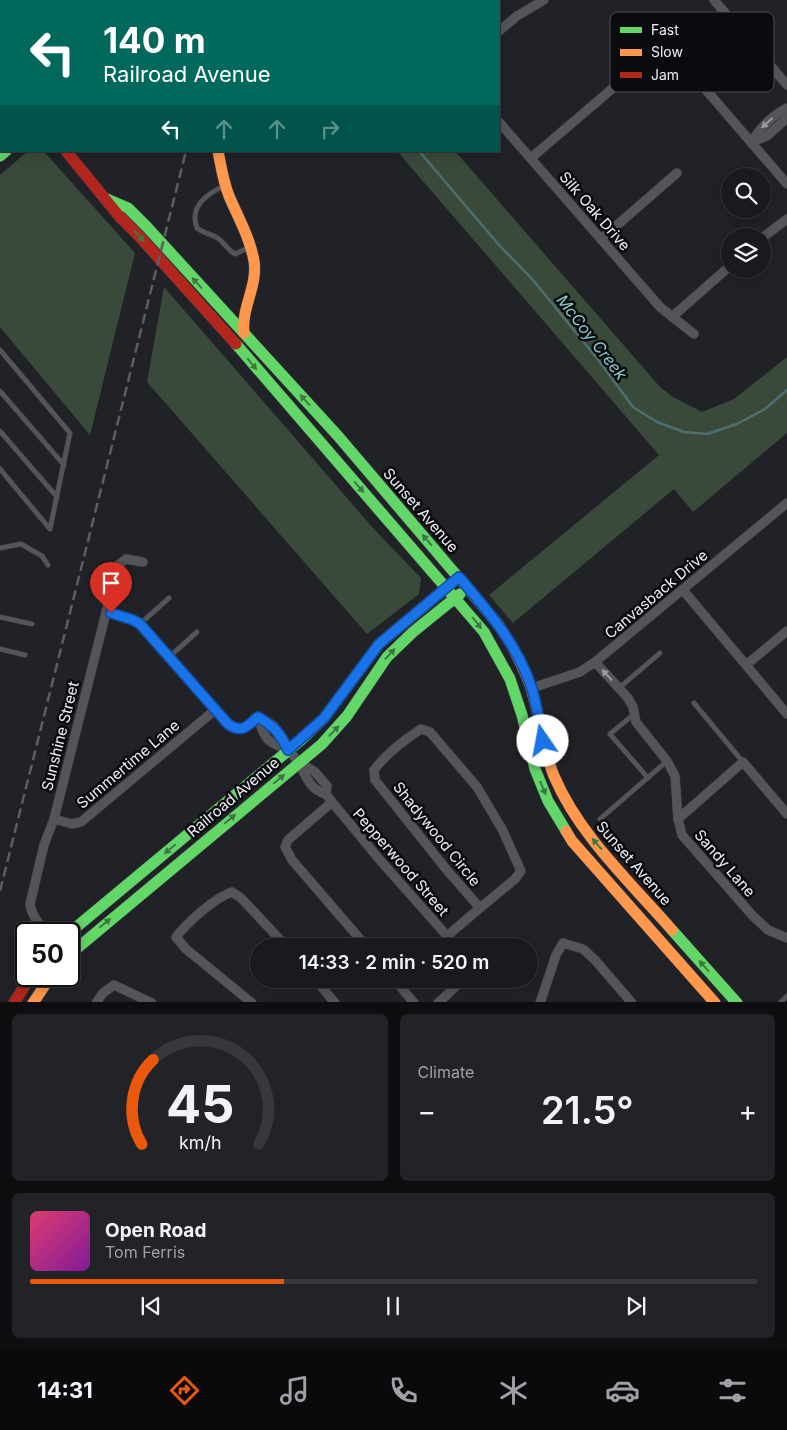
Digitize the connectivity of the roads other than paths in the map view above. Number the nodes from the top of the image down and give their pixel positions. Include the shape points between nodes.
1 (544, 0) edge
2 (714, 0) edge
3 (724, 12) edge
4 (500, 30) edge
5 (774, 70) edge
6 (787, 85) edge
7 (610, 91) edge
8 (708, 92) edge
9 (787, 108) edge
10 (787, 118) edge
11 (500, 123) edge
12 (752, 142) junction
13 (67, 152) edge
14 (218, 152) edge
15 (531, 158) junction
16 (677, 173) dead end
17 (787, 184) edge
18 (226, 185) junction
19 (787, 218) edge
20 (771, 231) edge
21 (601, 239) junction
22 (250, 247) junction
23 (721, 274) edge
24 (246, 304) junction
25 (672, 317) junction
26 (225, 323) junction
27 (244, 333) junction
28 (694, 334) dead end
29 (0, 350) edge
30 (0, 391) edge
31 (0, 431) edge
32 (64, 466) junction
33 (0, 469) edge
34 (57, 497) junction
35 (787, 503) edge
36 (0, 548) edge
37 (143, 562) dead end
38 (48, 565) dead end
39 (459, 577) junction
40 (446, 587) junction
41 (468, 588) junction
42 (683, 590) junction
43 (169, 598) dead end
44 (456, 598) junction
45 (106, 612) junction
46 (0, 617) edge
47 (32, 624) dead end
48 (140, 624) junction
49 (787, 631) edge
50 (197, 632) dead end
51 (0, 648) edge
52 (660, 653) dead end
53 (25, 655) dead end
54 (169, 657) junction
55 (596, 662) junction
56 (746, 665) junction
57 (532, 688) junction
58 (619, 688) junction
59 (694, 703) dead end
60 (215, 710) junction
61 (634, 714) junction
62 (787, 714) edge
63 (288, 750) junction
64 (299, 762) junction
65 (667, 762) junction
66 (743, 762) junction
67 (648, 778) junction
68 (332, 802) junction
69 (787, 814) edge
70 (54, 819) junction
71 (600, 819) dead end
72 (678, 819) junction
73 (480, 908) junction
74 (38, 922) edge
75 (80, 924) edge
76 (447, 936) joint
77 (279, 938) edge
78 (359, 938) edge
79 (787, 938) edge
80 (80, 946) edge
81 (23, 987) edge
82 (43, 987) edge
83 (323, 988) edge
84 (402, 988) edge
85 (454, 988) edge
86 (787, 996) edge
87 (14, 1002) edge
88 (33, 1002) edge
89 (96, 1002) edge
90 (152, 1002) edge
91 (252, 1002) edge
92 (335, 1002) edge
93 (414, 1002) edge
94 (438, 1002) edge
95 (540, 1002) edge
96 (632, 1002) edge
97 (715, 1002) edge
98 (737, 1002) edge
99 (780, 1002) edge

1 - 4 street
2 - 3 street
5 - 6 street
7 - 15 street
8 - 12 street
9 -> 12 street via 760,129
10 - 12 street via 767,136
11 - 15 street, Silk Oak Drive
12 - 17 street
13 - 26 main road, Sunset Avenue via 119,216
14 - 18 main road
15 - 21 street, Silk Oak Drive
16 - 21 street
18 - 22 main road
18 - 22 lane via 209,193 198,204 197,228 219,239 234,254
19 - 20 street
21 - 25 street, Silk Oak Drive
22 - 24 main road via 254,264
23 - 25 street
24 - 26 main road
24 - 27 main road via 242,315
25 - 28 street, Silk Oak Drive
26 - 27 main road, Sunset Avenue
26 -> 40 main road, Sunset Avenue
39 -> 27 main road, Sunset Avenue
29 - 32 lane via 70,432
30 - 32 lane
31 - 34 lane
32 - 34 lane
33 - 34 lane via 50,529
35 - 42 street, Canvasback Drive
36 - 38 lane via 21,544 42,556
37 - 45 street, Sunshine Street via 126,559 118,566
39 - 40 main road, Railroad Avenue
39 - 41 main road, Sunset Avenue
40 - 44 main road, Sunset Avenue
40 - 63 main road, Railroad Avenue via 379,644 324,718
41 - 44 main road, Railroad Avenue
41 - 57 main road, Sunset Avenue via 508,639
42 - 55 street, Canvasback Drive
42 - 56 street
43 - 48 lane
64 -> 44 main road, Railroad Avenue via 337,729 386,657
44 -> 97 main road, Sunset Avenue via 484,632 503,663 518,701 531,758 556,817 572,841
45 - 48 street
45 - 70 street, Sunshine Street
46 - 47 lane
48 - 54 street
49 - 56 street
50 - 54 lane
51 - 53 lane
52 - 58 lane
54 - 60 street
55 - 57 street, Canvasback Drive via 580,672
58 -> 55 street, Sandy Lane
56 - 62 street
98 -> 57 main road, Sunset Avenue via 586,832 571,810 547,757
58 - 61 street, Sandy Lane via 633,707
59 - 66 lane
60 - 63 street, Pepperwood Street via 235,728 244,728 258,717 273,725
60 - 70 street, Summertime Lane via 81,822 72,824
61 - 65 street, Sandy Lane via 636,722
61 - 67 lane via 610,734
63 - 64 street, Pepperwood Street
63 -> 75 main road, Railroad Avenue
64 - 68 street, Pepperwood Street via 306,779 318,793 326,794
80 -> 64 main road, Railroad Avenue
65 - 67 lane
65 - 72 street, Sandy Lane via 675,776
66 - 69 street
66 - 72 street
67 - 71 lane
68 - 76 street, Pepperwood Street
68 - 78 street via 288,840 285,847 292,860
70 - 74 street, Sunshine Street via 44,845 30,904
72 - 79 street, Sandy Lane via 682,835 689,845 752,915 768,930
73 - 73 street, Shadywood Circle via 515,879 521,871 520,865 477,788 430,732 421,730 380,763 374,770 375,780
73 - 76 street, Shadywood Circle
77 - 91 street via 242,898 232,892 185,926 176,937 186,949
81 - 87 main road
82 - 88 main road
83 - 92 street
84 - 93 street
85 - 94 street
86 - 99 lane
89 - 90 street via 114,985
95 - 96 street via 563,943 583,949

